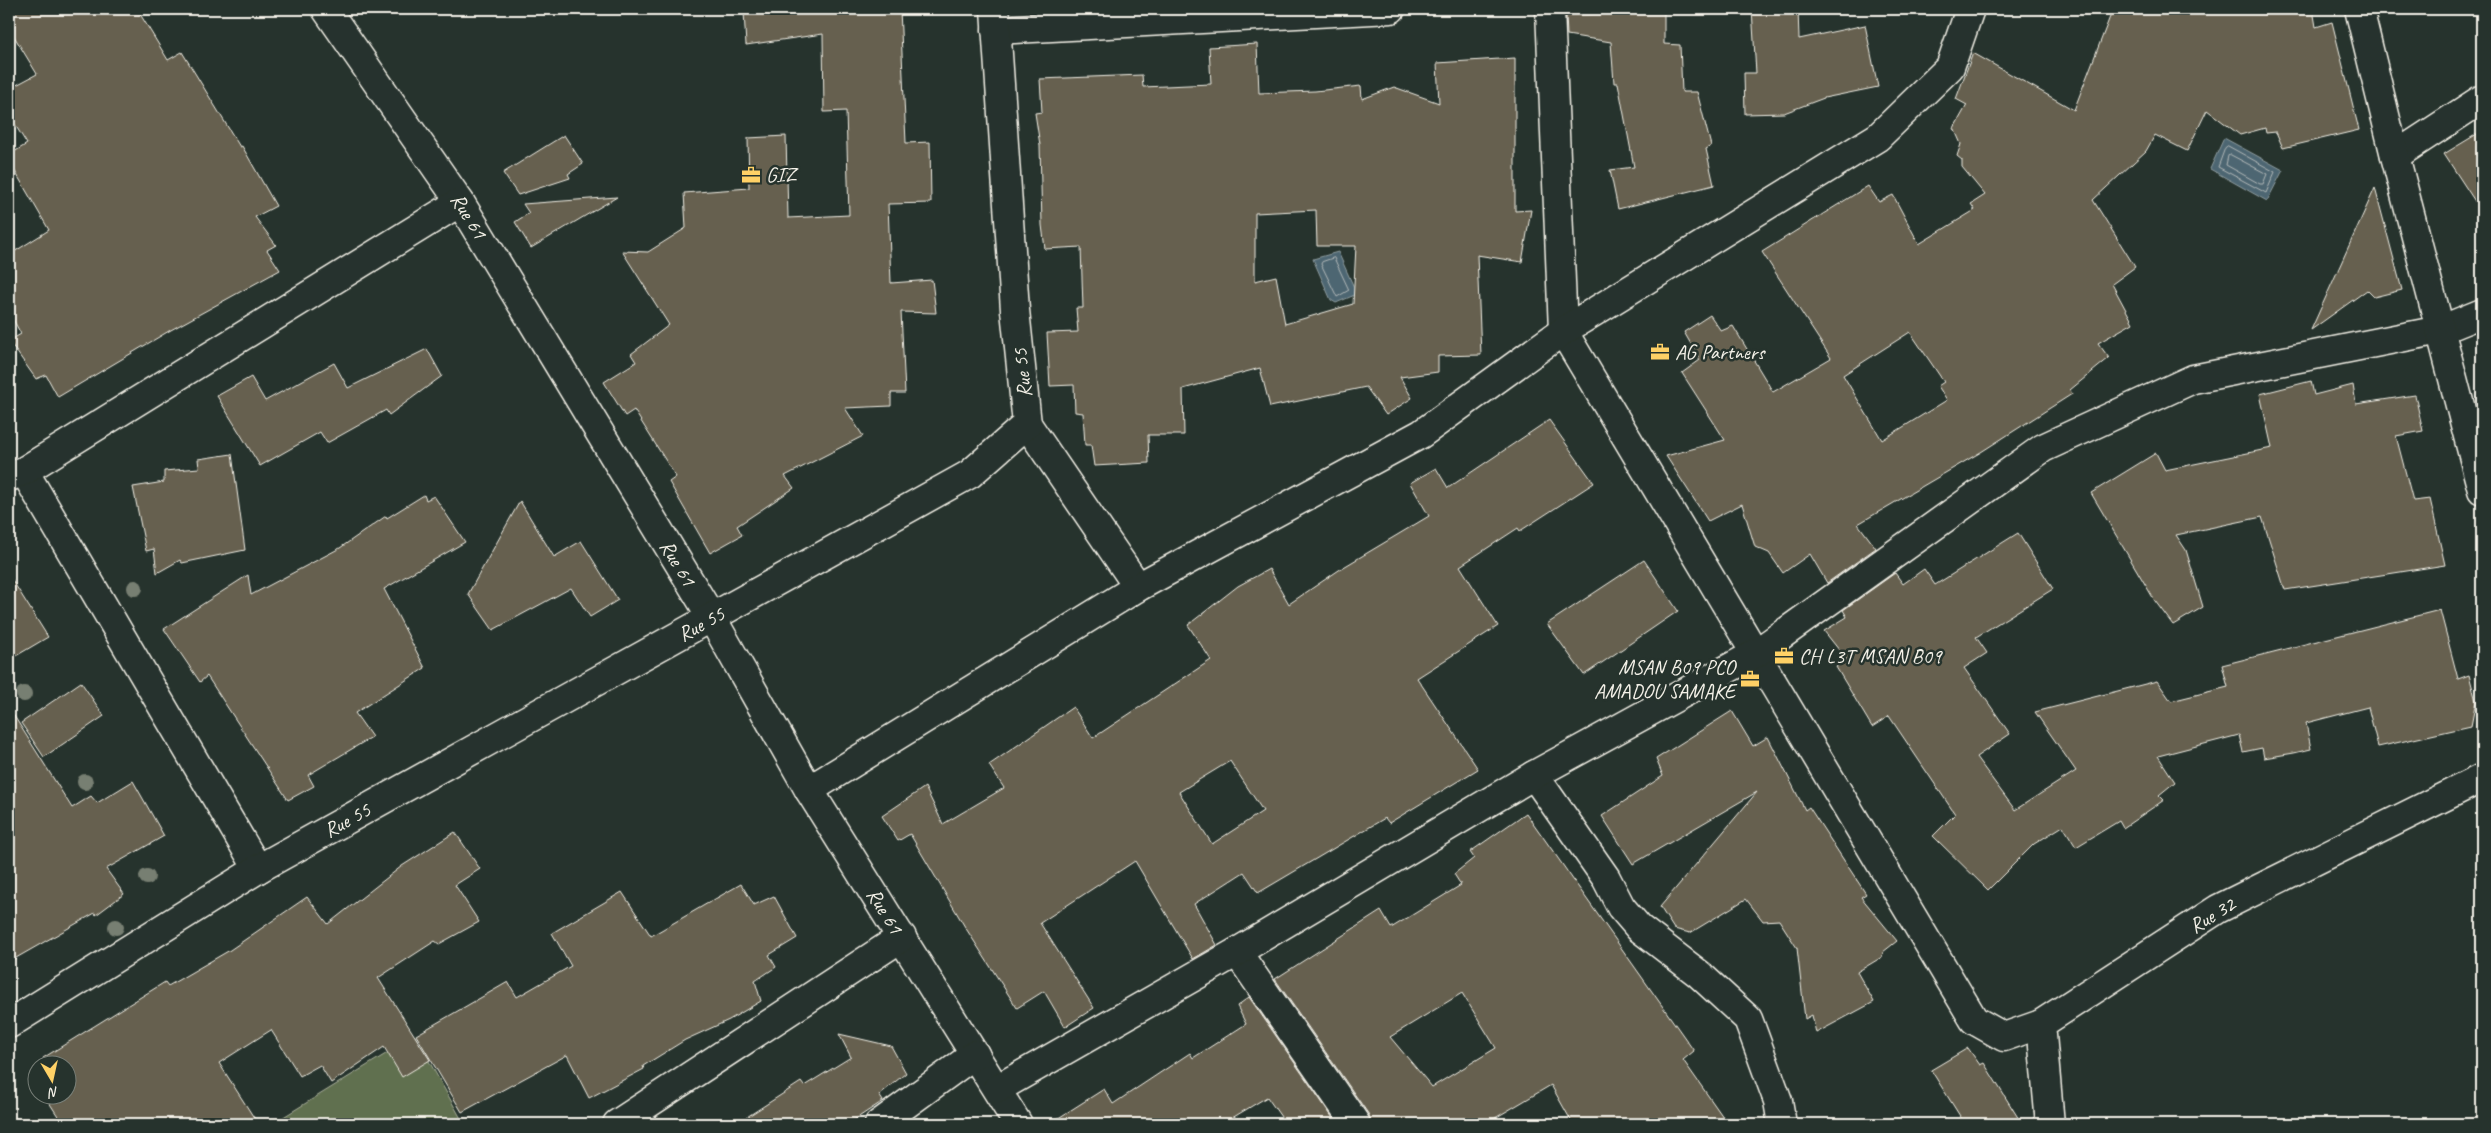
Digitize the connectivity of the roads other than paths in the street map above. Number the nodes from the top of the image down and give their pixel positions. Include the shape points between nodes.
1 (326, 9) edge
2 (1391, 9) edge
3 (1550, 9) edge
4 (1970, 9) edge
5 (2359, 9) edge
6 (995, 20) edge
7 (2482, 98) edge
8 (2395, 156) junction
9 (460, 202) junction
10 (2482, 313) edge
11 (2440, 330) junction
12 (1563, 331) junction
13 (1027, 424) junction
14 (16, 474) edge
15 (2482, 490) edge
16 (1138, 587) junction
17 (712, 618) junction
18 (1755, 654) junction
19 (1534, 776) junction
20 (2482, 778) edge
21 (809, 790) junction
22 (258, 869) junction
23 (902, 937) junction
24 (1237, 952) junction
25 (9, 1024) edge
26 (2041, 1024) junction
27 (975, 1054) junction
28 (997, 1089) junction
29 (617, 1124) edge
30 (879, 1124) edge
31 (1018, 1124) edge
32 (1356, 1124) edge
33 (1782, 1124) edge
34 (2050, 1124) edge

1 - 9 street, Rue 61
2 - 6 street
3 - 12 street
4 - 12 street via 1950,67 1878,137
5 - 8 street
6 - 13 street, Rue 55
7 - 8 street
8 - 11 street
9 - 14 street
9 - 17 street, Rue 61
10 - 11 street
11 - 15 street
11 - 18 street via 2193,379 2043,448
12 - 16 street via 1421,434
12 - 18 street, Rue 32
13 - 16 street
13 - 17 street, Rue 55 via 970,474
14 - 22 street
16 - 21 street
17 - 21 street, Rue 61
17 - 22 street, Rue 55
18 - 19 street
18 - 26 street, Rue 32 via 1974,1020 2004,1037
19 - 24 street
19 - 33 street via 1606,878 1621,907 1639,928 1699,974 1748,1019 1778,1101
20 - 26 street, Rue 32 via 2218,909
21 - 23 street, Rue 61
22 - 25 street, Rue 55
23 - 27 street, Rue 61
23 - 29 street
24 - 28 street
24 - 32 street
26 - 34 street
27 - 28 street, Rue 61
27 - 30 street
28 - 31 street, Rue 61

